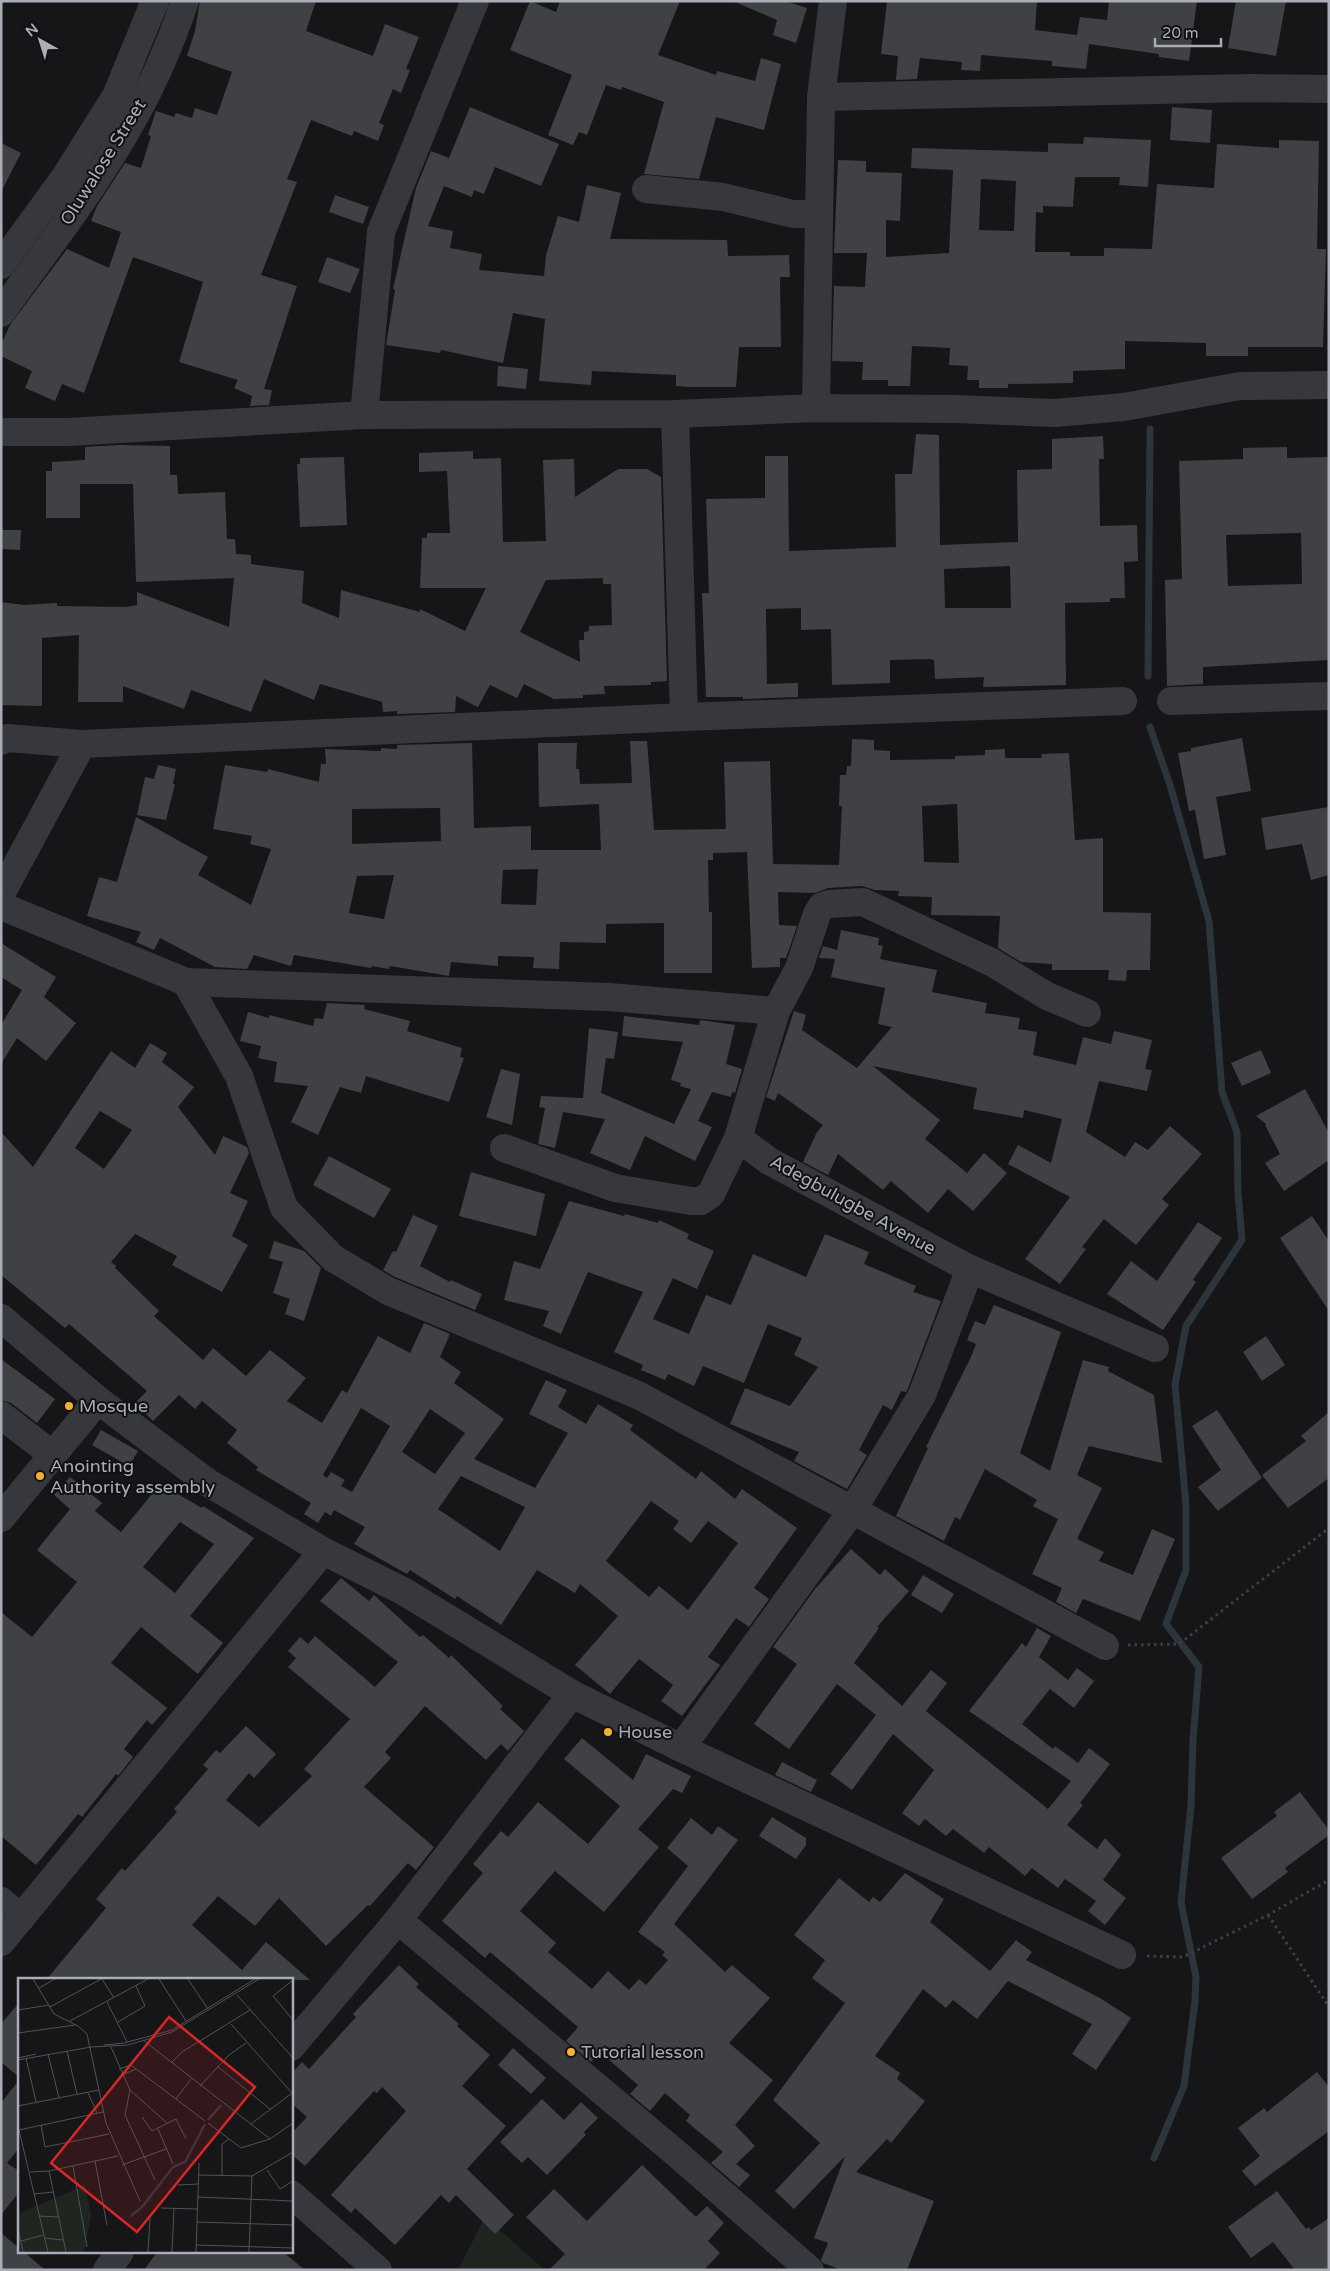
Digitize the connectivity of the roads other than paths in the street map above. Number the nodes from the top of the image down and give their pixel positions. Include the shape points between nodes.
1 (155, 1) edge
2 (186, 1) edge
3 (474, 1) edge
4 (834, 1) edge
5 (1329, 89) edge
6 (821, 96) junction
7 (646, 189) dead end
8 (819, 214) junction
9 (1, 265) edge
10 (1, 313) edge
11 (1329, 385) edge
12 (816, 408) junction
13 (675, 414) junction
14 (364, 416) junction
15 (1, 432) edge
16 (1329, 696) edge
17 (1123, 701) dead end
18 (1171, 701) dead end
19 (684, 717) junction
20 (1, 741) edge
21 (82, 744) junction
22 (1, 894) edge
23 (1, 906) edge
24 (186, 982) junction
25 (776, 1010) junction
26 (1087, 1013) dead end
27 (738, 1138) junction
28 (504, 1148) dead end
29 (970, 1269) junction
30 (1, 1318) edge
31 (1156, 1348) dead end
32 (98, 1400) junction
33 (1, 1415) edge
34 (53, 1455) junction
35 (852, 1511) junction
36 (1, 1518) edge
37 (323, 1551) junction
38 (1105, 1646) road end
39 (572, 1694) junction
40 (681, 1748) junction
41 (11, 1910) edge
42 (398, 1920) junction
43 (1, 1942) edge
44 (1122, 1955) road end
45 (292, 2046) edge
46 (292, 2195) edge
47 (119, 2254) edge
48 (107, 2270) edge
49 (378, 2270) edge
50 (810, 2270) edge

1 - 9 street, Oluwalose Street via 116,96 65,177
2 - 10 street, Oluwalose Street via 138,112
3 - 14 street via 381,232
4 - 6 street
5 - 6 street
6 - 8 street
7 - 8 street via 723,197 793,214
8 - 12 street
11 - 12 street via 1240,386 1124,407 1055,413
12 - 13 street
13 - 14 street
13 - 19 street
14 - 15 street via 67,432
16 - 18 street
17 - 19 street
19 - 21 street
20 - 21 street via 8,738
21 - 22 street
23 - 24 street
24 - 25 street via 609,997
24 - 35 street via 239,1076 284,1208 333,1258 388,1291 638,1395
25 - 26 street via 799,968 822,906 864,902 993,964 1047,996
25 - 27 street
27 - 28 street via 711,1194 701,1201 691,1202 615,1188
27 - 29 street, Adegbulugbe Avenue via 769,1161
29 - 31 street, Adegbulugbe Avenue
29 - 35 street via 922,1395
30 - 32 street
32 - 34 street
32 - 37 street via 207,1482
33 - 34 street
34 - 36 street
35 - 38 street
35 - 40 street
37 - 39 street via 403,1591
37 - 41 street
39 - 40 street
39 - 42 street
40 - 44 street
41 - 43 street
42 - 45 street
42 - 50 street
46 - 49 street
47 - 48 street

